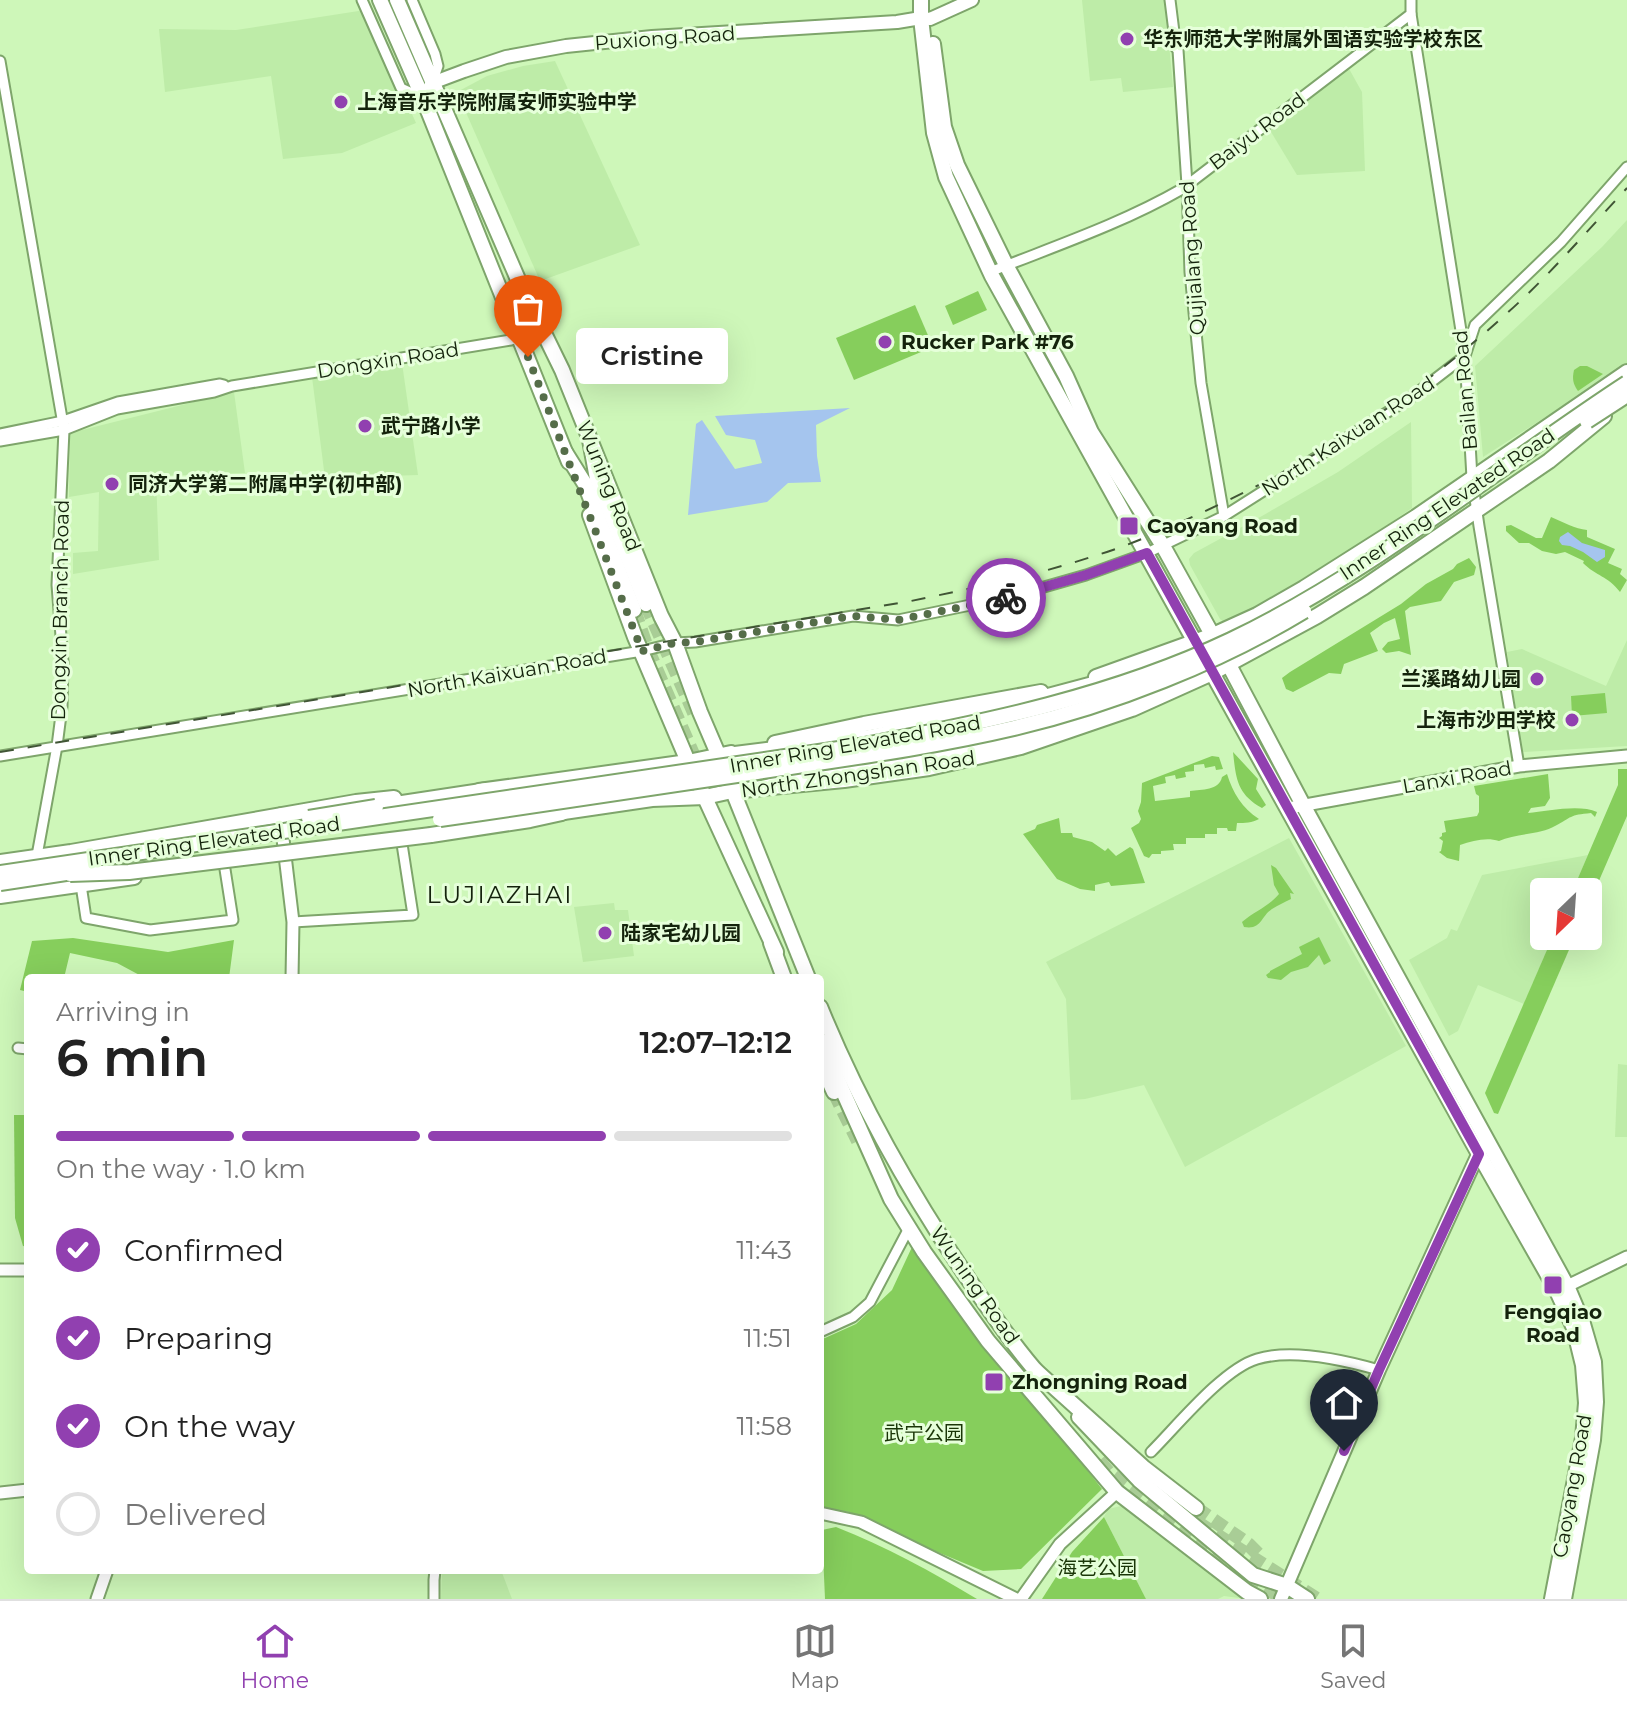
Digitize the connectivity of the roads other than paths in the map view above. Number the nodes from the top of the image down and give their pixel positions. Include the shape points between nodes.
1 (362, 0) edge
2 (380, 0) edge
3 (397, 0) edge
4 (412, 0) edge
5 (953, 0) edge
6 (972, 0) edge
7 (1170, 0) edge
8 (1411, 0) edge
9 (927, 10) edge
10 (1411, 14) junction
11 (0, 61) edge
12 (415, 63) junction
13 (432, 83) junction
14 (423, 98) junction
15 (1627, 167) edge
16 (1187, 185) junction
17 (1006, 265) junction
18 (990, 272) junction
19 (543, 329) junction
20 (519, 338) junction
21 (1465, 356) junction
22 (1627, 372) edge
23 (1627, 383) edge
24 (1627, 395) edge
25 (1627, 402) edge
26 (64, 426) junction
27 (0, 434) edge
28 (590, 440) junction
29 (0, 441) edge
30 (565, 452) junction
31 (1472, 478) junction
32 (1476, 509) junction
33 (1224, 516) junction
34 (1163, 546) junction
35 (1147, 553) junction
36 (1213, 635) junction
37 (1195, 642) junction
38 (675, 643) junction
39 (642, 651) junction
40 (1229, 665) junction
41 (1186, 666) junction
42 (1212, 673) junction
43 (57, 746) junction
44 (0, 756) edge
45 (719, 756) junction
46 (1627, 756) edge
47 (688, 762) junction
48 (1519, 766) junction
49 (767, 787) junction
50 (488, 790) junction
51 (732, 791) junction
52 (705, 797) junction
53 (1296, 806) junction
54 (562, 813) junction
55 (280, 814) junction
56 (402, 844) dead end
57 (156, 850) junction
58 (285, 853) junction
59 (37, 857) junction
60 (0, 862) edge
61 (224, 863) junction
62 (0, 873) edge
63 (54, 875) junction
64 (0, 883) edge
65 (81, 885) junction
66 (31, 892) junction
67 (0, 896) edge
68 (293, 922) junction
69 (292, 974) edge
70 (785, 974) edge
71 (806, 974) edge
72 (824, 1016) edge
73 (824, 1049) edge
74 (824, 1070) edge
75 (834, 1092) tunnel mouth
76 (1486, 1138) junction
77 (1479, 1154) junction
78 (909, 1228) junction
79 (1627, 1257) edge
80 (0, 1270) edge
81 (24, 1270) edge
82 (1562, 1289) junction
83 (824, 1330) edge
84 (1035, 1370) junction
85 (1379, 1370) junction
86 (1151, 1452) dead end
87 (24, 1490) edge
88 (1117, 1492) junction
89 (0, 1493) edge
90 (1196, 1508) tunnel mouth
91 (824, 1514) edge
92 (106, 1574) edge
93 (435, 1574) edge
94 (1284, 1592) edge
95 (97, 1599) edge
96 (434, 1599) edge
97 (1018, 1599) edge
98 (1260, 1599) edge
99 (1307, 1599) edge
100 (1552, 1599) edge
101 (1564, 1599) edge

1 - 14 street via 401,88
2 - 12 main road, Wuning Road
3 - 12 main road, Wuning Road
4 - 13 street via 438,66
5 - 9 main road
6 - 9 main road
7 - 16 street, Qujialang Road
8 - 10 street
9 - 13 main road, Puxiong Road via 897,22 566,46 506,57
9 - 17 main road, Caoyang Road via 944,127
9 - 18 main road, Caoyang Road via 934,133 946,177
10 - 16 street, Baiyu Road
10 - 21 street, Bailan Road
11 - 26 street, Dongxin Branch Road
12 - 13 main road, Wuning Road
12 - 14 main road, Wuning Road
13 - 14 main road
13 - 19 main road, Wuning Road
14 - 20 main road, Wuning Road
15 - 21 street, North Kaixuan Road via 1561,242 1475,325
16 - 17 street, Baiyu Road via 1118,222
16 - 33 street, Qujialang Road via 1201,383
17 - 18 street, Baiyu Road
17 - 34 main road, Caoyang Road via 1091,432
18 - 35 main road, Caoyang Road
19 - 20 street, Dongxin Road
19 - 28 main road, Wuning Road
20 - 26 street, Dongxin Road via 118,402
20 - 30 main road, Wuning Road
21 - 31 street, Bailan Road
21 - 33 street, North Kaixuan Road via 1413,396
22 - 31 main road, North Zhongshan Road
23 - 41 main road, Inner Ring Elevated Road, bridge via 1305,600
24 - 41 main road, Inner Ring Elevated Road, bridge via 1394,555 1284,623 1238,648
25 - 32 main road, North Zhongshan Road
26 - 27 street, Dongxin Road
26 - 29 street, Dongxin Road
26 - 43 street, Dongxin Branch Road via 57,585 63,671
28 - 30 main road via 597,479 640,607 585,484
28 - 38 main road, Wuning Road
30 - 39 main road, Wuning Road
31 - 32 street, Bailan Road
31 - 36 main road, North Zhongshan Road via 1304,588
32 - 40 main road, North Zhongshan Road via 1364,587
32 - 48 street, Bailan Road
33 - 34 street, North Kaixuan Road
34 - 35 street, North Kaixuan Road
34 - 36 main road, Caoyang Road
35 - 37 main road, Caoyang Road
35 - 38 street, North Kaixuan Road via 1009,597 898,620 853,616
36 - 37 main road, North Zhongshan Road
36 - 40 main road, Caoyang Road
37 - 42 main road, Caoyang Road
37 - 45 main road, North Zhongshan Road via 1044,692
38 - 39 street, North Kaixuan Road
38 - 45 main road, Wuning Road
39 - 43 street, North Kaixuan Road
39 - 47 main road, Wuning Road
40 - 42 main road, North Zhongshan Road
40 - 53 main road, Caoyang Road
41 - 45 main road, bridge via 1103,680 870,737
41 - 49 main road, bridge via 1140,695 1038,732
41 - 57 main road, Inner Ring Elevated Road, bridge via 1032,710 859,746
41 - 63 main road, Inner Ring Elevated Road, bridge via 1100,703 933,745
42 - 49 main road, North Zhongshan Road via 1119,714 978,758
42 - 53 main road, Caoyang Road
43 - 44 street, North Kaixuan Road
43 - 59 street, Dongxin Branch Road
45 - 47 main road, North Zhongshan Road
45 - 51 main road, Wuning Road
46 - 48 street, Lanxi Road
47 - 50 main road, North Zhongshan Road
47 - 52 main road, Wuning Road
48 - 53 street, Lanxi Road
49 - 51 main road, North Zhongshan Road
50 - 55 main road, North Zhongshan Road
50 - 57 main road, bridge via 224,832
51 - 52 main road, North Zhongshan Road
51 - 71 main road, Wuning Road
52 - 54 main road, North Zhongshan Road
52 - 70 main road, Wuning Road
53 - 76 main road, Caoyang Road
53 - 77 main road, Caoyang Road
54 - 58 main road, North Zhongshan Road
54 - 63 main road, bridge via 431,835 129,872
55 - 58 street
55 - 59 main road, North Zhongshan Road
56 - 68 street via 414,918
57 - 62 main road, Inner Ring Elevated Road, bridge
58 - 61 main road, North Zhongshan Road
58 - 68 street
59 - 60 main road, North Zhongshan Road
59 - 66 street, Dongxin Branch Road
61 - 65 main road, North Zhongshan Road
61 - 65 street via 233,920 163,930 86,918
63 - 64 main road, Inner Ring Elevated Road, bridge
65 - 66 main road, North Zhongshan Road
66 - 67 main road, North Zhongshan Road
68 - 69 street
72 - 84 main road, Wuning Road via 908,1186
73 - 78 main road
74 - 75 main road
76 - 77 main road
76 - 82 main road, Caoyang Road
77 - 82 main road, Caoyang Road
77 - 85 main road
78 - 83 street via 870,1302
78 - 88 main road via 988,1341
79 - 82 street
80 - 81 street
82 - 100 main road, Caoyang Road via 1583,1365 1586,1403
82 - 101 main road, Caoyang Road via 1583,1324 1594,1362 1596,1402
84 - 90 main road
84 - 94 main road, Wuning Road via 1139,1480 1253,1575
85 - 86 street via 1303,1356 1257,1359 1215,1386
85 - 94 main road
87 - 89 street
88 - 97 street via 1060,1544
88 - 98 main road
91 - 97 street via 861,1522
92 - 95 street
93 - 96 street
94 - 99 main road, Wuning Road

